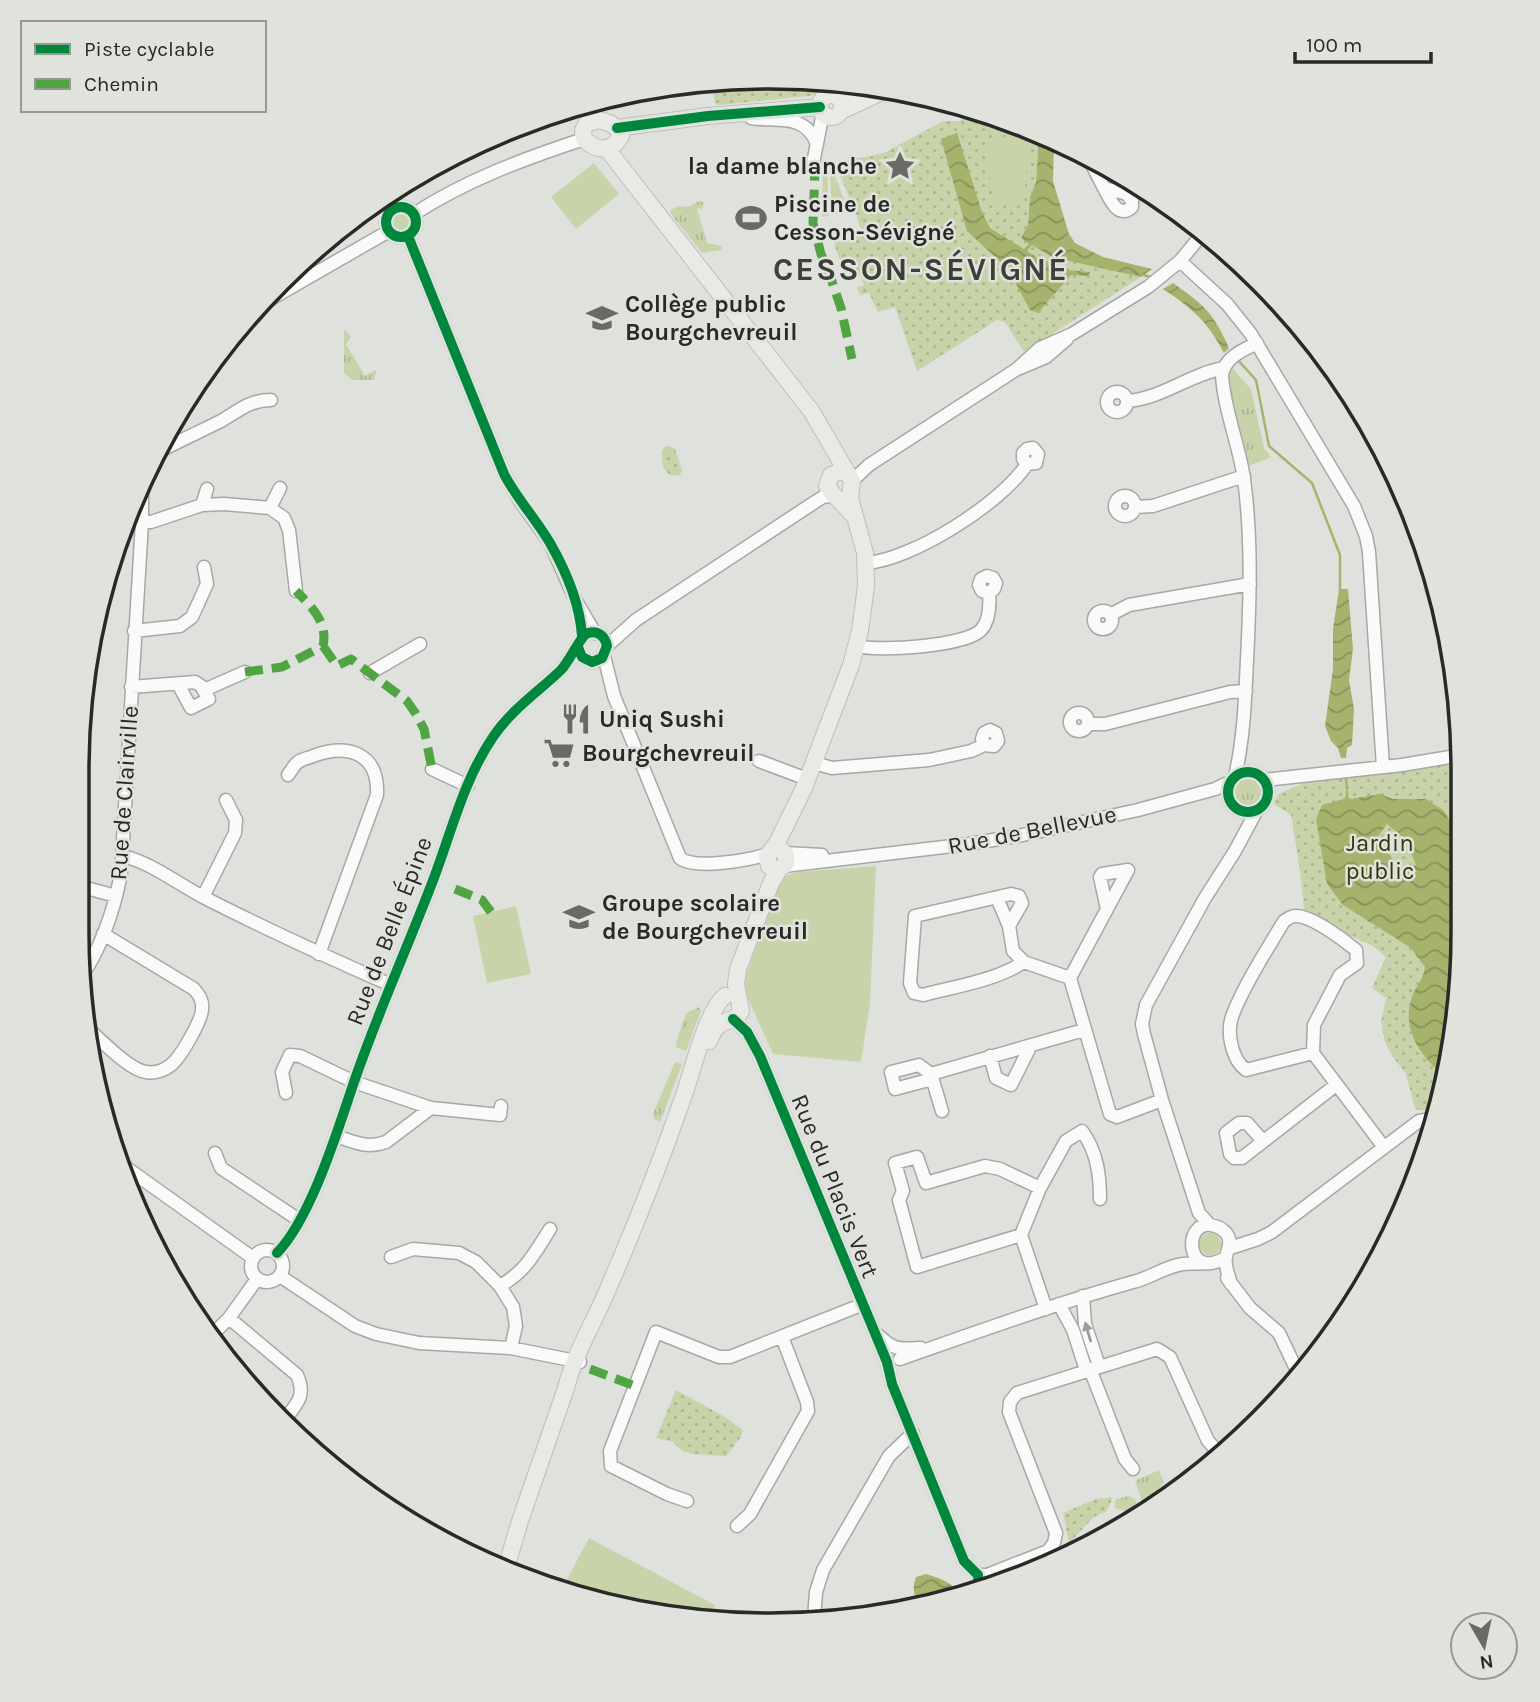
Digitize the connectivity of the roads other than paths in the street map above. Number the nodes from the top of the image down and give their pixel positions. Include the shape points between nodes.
1 (837, 97) edge
2 (823, 111) junction
3 (586, 114) edge
4 (583, 115) edge
5 (733, 115) junction
6 (589, 128) junction
7 (617, 128) junction
8 (817, 144) junction
9 (607, 149) junction
10 (813, 163) dead end
11 (1096, 172) edge
12 (1104, 188) dead end
13 (414, 214) junction
14 (389, 231) junction
15 (408, 236) junction
16 (1197, 240) edge
17 (1180, 261) junction
18 (290, 288) edge
19 (1257, 343) junction
20 (1223, 368) junction
21 (271, 400) dead end
22 (1127, 401) dead end
23 (172, 445) edge
24 (1027, 464) dead end
25 (1244, 477) junction
26 (841, 485) junction
27 (280, 488) dead end
28 (207, 489) dead end
29 (202, 505) junction
30 (142, 507) edge
31 (1135, 507) dead end
32 (270, 508) junction
33 (142, 522) junction
34 (866, 564) junction
35 (204, 567) dead end
36 (1250, 584) junction
37 (296, 591) dead end
38 (989, 593) dead end
39 (576, 601) junction
40 (1110, 615) dead end
41 (636, 620) junction
42 (134, 631) junction
43 (597, 633) junction
44 (580, 642) junction
45 (420, 644) dead end
46 (857, 646) junction
47 (606, 651) junction
48 (590, 661) junction
49 (559, 671) junction
50 (244, 672) dead end
51 (370, 673) dead end
52 (178, 684) junction
53 (131, 687) junction
54 (204, 690) junction
55 (1246, 691) junction
56 (614, 696) junction
57 (1088, 724) dead end
58 (984, 745) dead end
59 (1241, 749) junction
60 (1450, 757) edge
61 (759, 761) dead end
62 (814, 763) junction
63 (1383, 766) junction
64 (432, 769) dead end
65 (288, 775) dead end
66 (807, 779) junction
67 (1233, 779) junction
68 (1263, 781) junction
69 (468, 786) junction
70 (1198, 794) junction
71 (226, 800) dead end
72 (1233, 804) junction
73 (1257, 810) junction
74 (1241, 837) junction
75 (123, 856) junction
76 (776, 859) junction
77 (89, 889) edge
78 (116, 896) junction
79 (203, 897) junction
80 (997, 898) junction
81 (1107, 909) dead end
82 (1009, 926) junction
83 (103, 934) junction
84 (319, 954) junction
85 (90, 958) edge
86 (1024, 962) junction
87 (1070, 978) junction
88 (391, 985) junction
89 (730, 1008) junction
90 (1084, 1030) junction
91 (98, 1037) edge
92 (1031, 1045) junction
93 (1313, 1053) junction
94 (990, 1056) junction
95 (354, 1082) junction
96 (1336, 1085) junction
97 (286, 1093) dead end
98 (1162, 1101) junction
99 (501, 1106) dead end
100 (431, 1108) junction
101 (942, 1111) dead end
102 (1424, 1120) edge
103 (336, 1136) junction
104 (1263, 1141) dead end
105 (1383, 1146) junction
106 (215, 1153) dead end
107 (133, 1173) edge
108 (926, 1183) junction
109 (1041, 1188) junction
110 (903, 1191) junction
111 (1100, 1199) dead end
112 (299, 1220) junction
113 (1205, 1227) junction
114 (550, 1229) dead end
115 (1021, 1235) junction
116 (1191, 1247) junction
117 (277, 1253) junction
118 (1221, 1254) junction
119 (391, 1257) dead end
120 (253, 1258) junction
121 (1171, 1267) junction
122 (280, 1276) junction
123 (257, 1279) junction
124 (500, 1286) junction
125 (1083, 1296) junction
126 (861, 1305) junction
127 (1052, 1306) junction
128 (229, 1318) junction
129 (218, 1329) edge
130 (782, 1338) junction
131 (511, 1348) junction
132 (893, 1356) junction
133 (1294, 1366) edge
134 (1092, 1368) junction
135 (574, 1369) junction
136 (289, 1413) edge
137 (913, 1433) junction
138 (1214, 1448) edge
139 (1133, 1469) dead end
140 (687, 1501) dead end
141 (737, 1526) dead end
142 (508, 1561) edge
143 (978, 1575) junction
144 (978, 1580) edge
145 (815, 1611) edge

1 - 2 main road via 834,117
2 - 5 main road
2 - 8 street
3 - 6 main road
4 - 6 main road
5 - 7 main road
5 - 8 street via 794,121 805,125
6 - 7 main road via 610,122
6 - 9 main road via 597,148
6 - 13 street
7 - 9 main road via 621,136
8 - 10 street
9 - 26 main road via 812,412 829,442
11 - 12 street
13 - 14 street via 400,207 391,211 386,220
13 - 15 street via 416,225
14 - 15 street via 396,237
14 - 18 street
15 - 39 street via 504,474 550,543
16 - 17 street
17 - 19 street via 1227,304
17 - 26 street via 1148,287 1072,334 1040,348 1017,369 869,465 854,467
19 - 20 street via 1239,351
19 - 63 street via 1354,506 1366,536
20 - 22 street via 1198,374 1150,397
20 - 25 street
21 - 23 street via 244,405
24 - 34 street via 956,528 892,558
25 - 31 street via 1153,506
25 - 36 street
26 - 34 main road via 864,544
26 - 41 street
27 - 32 street
28 - 29 street
29 - 32 street
29 - 33 street
30 - 33 street, Rue de Clairville
32 - 37 street via 284,518 289,530
33 - 42 street, Rue de Clairville
34 - 46 main road
35 - 42 street via 207,584 192,617 180,626
36 - 40 street via 1129,606
36 - 55 street
38 - 46 street via 987,619 971,637 909,648
39 - 43 street
39 - 44 street
41 - 43 street
41 - 47 street
42 - 53 street, Rue de Clairville
43 - 44 street
43 - 47 street via 604,638
44 - 48 street via 582,657
44 - 49 street, Rue de Belle Épine
45 - 51 street
46 - 62 main road
47 - 48 street
47 - 56 street
48 - 49 street, Rue de Belle Épine
48 - 56 street
49 - 69 street, Rue de Belle Épine via 498,730
50 - 54 street
52 - 53 street, Rue de Clairville
52 - 54 street, Rue de Clairville via 195,682
52 - 54 street via 191,708 209,699
53 - 75 street, Rue de Clairville
55 - 57 street
55 - 59 street
56 - 76 street, Rue de Bellevue via 680,858 693,863
58 - 62 street via 929,760 832,768
59 - 67 street
59 - 68 street
60 - 63 street
61 - 66 street
62 - 66 main road
63 - 68 street
64 - 69 street
65 - 84 street via 297,762 329,750 346,750 361,755 377,780 377,795
66 - 76 main road
67 - 68 street via 1246,772
67 - 70 street, Rue de Bellevue
67 - 72 street via 1228,790
68 - 73 street via 1265,802
69 - 88 street, Rue de Belle Épine
70 - 72 street, Rue de Bellevue
70 - 76 street, Rue de Bellevue via 1007,838 864,855
71 - 79 street via 236,820 235,833
72 - 73 street via 1244,811
72 - 74 street
73 - 74 street
74 - 98 street via 1146,1005 1142,1024
75 - 78 street, Rue de Clairville
75 - 79 street
76 - 89 main road via 738,969
77 - 78 street
78 - 83 street, Rue de Clairville
79 - 84 street
80 - 82 street
80 - 82 street via 1019,896 1022,904
80 - 86 street via 915,916 910,984 914,993 923,995 1011,971
81 - 87 street
82 - 86 street via 1013,951
83 - 85 street, Rue de Clairville
83 - 91 street via 194,989 202,1009 175,1062 155,1073 138,1071
84 - 88 street
86 - 87 street
87 - 90 street
88 - 95 street, Rue de Belle Épine
89 - 126 street, Rue du Placis Vert via 760,1056
89 - 135 main road via 712,1035 682,1101
90 - 92 street
90 - 98 street via 1110,1114 1117,1117
92 - 94 street
92 - 94 street via 1011,1085 996,1078
93 - 93 street via 1314,1026 1340,975 1357,963 1356,950 1341,937 1293,916 1284,921 1232,1016 1230,1037 1238,1064 1246,1070
93 - 96 street
94 - 101 street via 932,1076
95 - 97 street via 290,1055 282,1072
95 - 100 street
95 - 103 street, Rue de Belle Épine
96 - 104 street
96 - 105 street
98 - 113 street
99 - 100 street via 500,1115
100 - 103 street via 377,1146
102 - 105 street
103 - 112 street, Rue de Belle Épine
105 - 118 street via 1272,1232
106 - 112 street via 221,1168
107 - 120 street
108 - 109 street via 985,1166
108 - 110 street
108 - 110 street via 917,1157 895,1163
109 - 111 street via 1066,1141 1082,1131 1100,1172
109 - 115 street
110 - 115 street via 898,1200 917,1267
112 - 117 street, Rue de Belle Épine
113 - 116 street via 1192,1238
113 - 118 street via 1223,1229
114 - 124 street via 527,1266
115 - 127 street
116 - 118 street via 1196,1258
116 - 121 street
117 - 120 street via 262,1251
117 - 122 street via 283,1261
118 - 121 street
118 - 133 street via 1231,1284 1279,1333
119 - 124 street via 413,1249 458,1253 476,1262
120 - 123 street via 251,1270
121 - 125 street
122 - 123 street via 267,1283
122 - 131 street via 355,1326 376,1334 419,1343
123 - 128 street
124 - 131 street via 513,1307 516,1326
125 - 127 street
134 -> 125 street
126 - 130 street, Rue du Placis Vert
126 - 132 street, Rue du Placis Vert via 873,1331
127 - 132 street
127 - 134 street via 1073,1330
128 - 129 street
128 - 136 street via 297,1375 302,1386 300,1399
130 - 140 street, Rue du Placis Vert via 719,1357 656,1332 610,1451 611,1466
130 - 141 street via 808,1411 750,1514
131 - 135 street
132 - 137 street, Rue du Placis Vert via 892,1384
134 - 138 street via 1157,1349 1170,1357
134 - 139 street via 1125,1459
134 - 143 street via 1017,1393 1010,1402 1009,1412 1056,1533 1054,1544 1048,1551
135 - 142 main road
137 - 143 street, Rue du Placis Vert via 964,1561
137 - 145 street via 889,1456 823,1570
143 - 144 street

